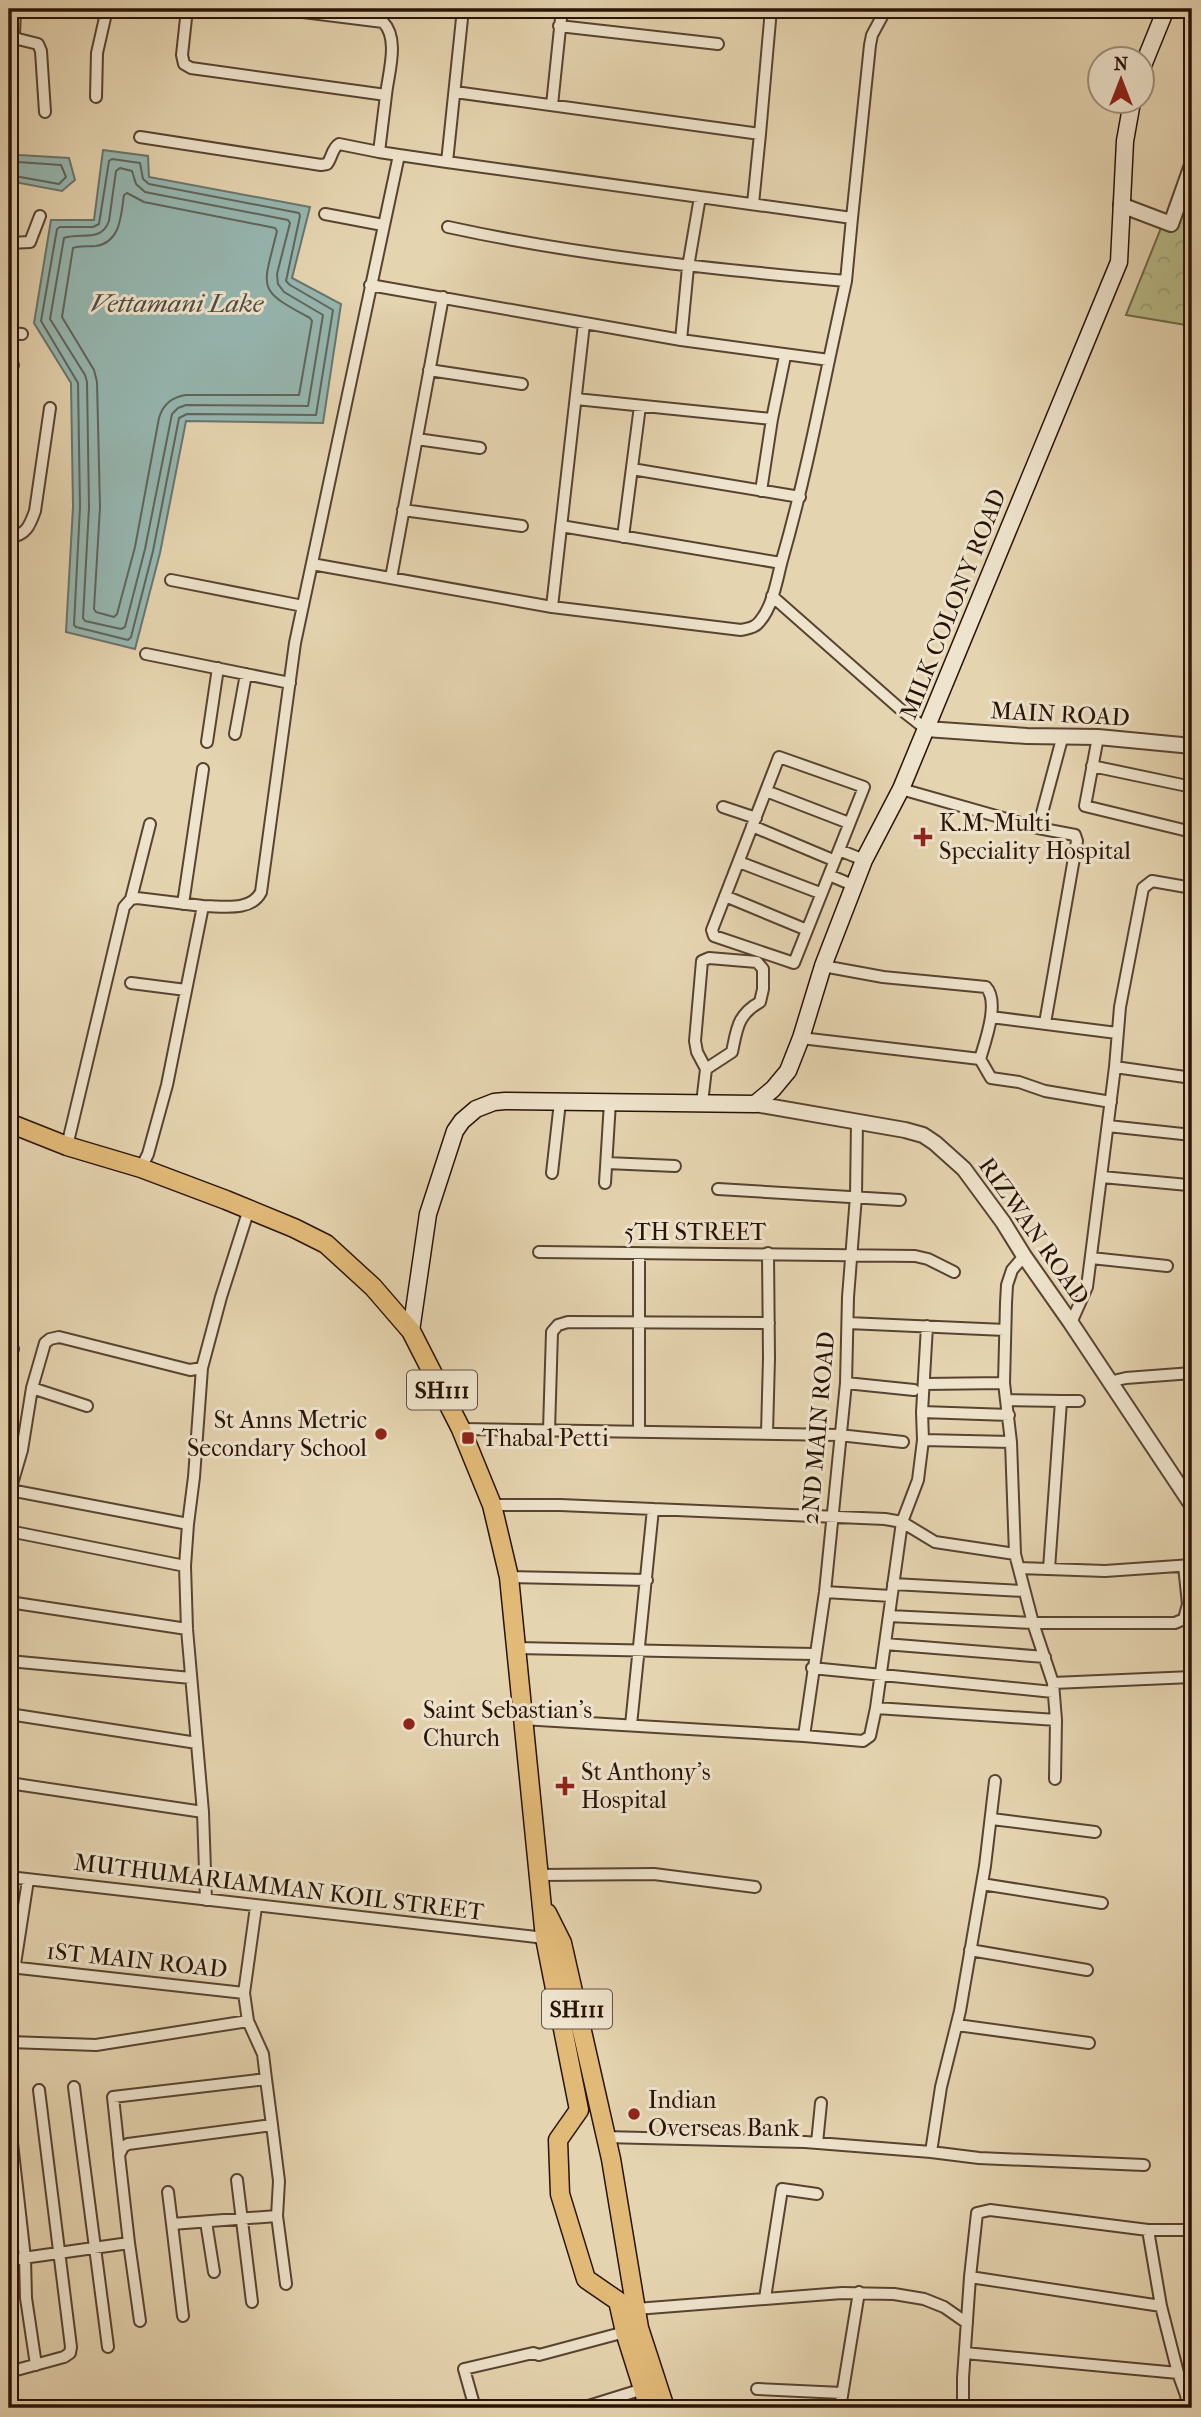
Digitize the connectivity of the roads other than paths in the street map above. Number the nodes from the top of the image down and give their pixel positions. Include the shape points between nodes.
1 (15, 9) edge
2 (106, 9) edge
3 (187, 9) edge
4 (279, 9) edge
5 (463, 9) edge
6 (562, 9) edge
7 (771, 9) edge
8 (878, 9) edge
9 (886, 9) edge
10 (1166, 9) edge
11 (559, 26) junction
12 (718, 44) dead end
13 (1151, 46) edge
14 (455, 92) junction
15 (386, 95) junction
16 (96, 97) dead end
17 (552, 105) junction
18 (46, 112) dead end
19 (1129, 116) edge
20 (760, 134) junction
21 (140, 137) dead end
22 (379, 152) junction
23 (398, 155) junction
24 (447, 162) junction
25 (1192, 165) edge
26 (700, 197) junction
27 (753, 204) junction
28 (1121, 205) junction
29 (324, 215) dead end
30 (40, 216) dead end
31 (852, 218) junction
32 (383, 225) junction
33 (448, 227) dead end
34 (9, 243) edge
35 (688, 267) junction
36 (846, 281) junction
37 (370, 285) junction
38 (443, 297) junction
39 (584, 324) junction
40 (9, 333) edge
41 (22, 334) dead end
42 (681, 340) junction
43 (785, 356) junction
44 (829, 360) junction
45 (429, 370) junction
46 (522, 384) dead end
47 (576, 399) junction
48 (640, 406) junction
49 (50, 408) dead end
50 (772, 419) junction
51 (417, 439) junction
52 (480, 448) dead end
53 (632, 468) junction
54 (761, 491) junction
55 (800, 497) junction
56 (403, 510) junction
57 (522, 526) dead end
58 (561, 526) junction
59 (9, 537) edge
60 (622, 537) junction
61 (781, 563) junction
62 (312, 564) junction
63 (391, 578) junction
64 (171, 580) dead end
65 (772, 596) junction
66 (303, 606) junction
67 (552, 607) junction
68 (146, 654) dead end
69 (218, 668) junction
70 (246, 674) junction
71 (290, 683) junction
72 (926, 729) junction
73 (235, 734) dead end
74 (1063, 735) junction
75 (1098, 737) junction
76 (207, 742) dead end
77 (1192, 746) edge
78 (1092, 766) junction
79 (203, 769) dead end
80 (1192, 787) edge
81 (901, 789) junction
82 (766, 791) junction
83 (723, 807) dead end
84 (754, 822) junction
85 (849, 823) junction
86 (150, 824) dead end
87 (1038, 828) junction
88 (1192, 832) edge
89 (836, 855) junction
90 (864, 860) junction
91 (738, 862) junction
92 (829, 875) junction
93 (855, 886) junction
94 (1192, 888) edge
95 (820, 893) junction
96 (725, 896) junction
97 (131, 899) junction
98 (183, 904) junction
99 (203, 906) junction
100 (807, 930) junction
101 (823, 967) junction
102 (131, 983) dead end
103 (186, 990) junction
104 (991, 1017) junction
105 (1045, 1023) junction
106 (1117, 1033) junction
107 (801, 1038) junction
108 (980, 1059) junction
109 (1115, 1066) junction
110 (706, 1069) junction
111 (1192, 1078) edge
112 (560, 1102) junction
113 (610, 1102) junction
114 (1111, 1102) junction
115 (702, 1103) junction
116 (755, 1104) junction
117 (857, 1121) junction
118 (9, 1123) edge
119 (1108, 1126) junction
120 (1192, 1135) edge
121 (67, 1146) junction
122 (607, 1163) junction
123 (675, 1166) dead end
124 (141, 1168) junction
125 (552, 1172) dead end
126 (1102, 1177) junction
127 (605, 1184) dead end
128 (1188, 1185) dead end
129 (718, 1189) dead end
130 (856, 1196) junction
131 (900, 1200) dead end
132 (249, 1209) junction
133 (539, 1252) dead end
134 (768, 1253) junction
135 (639, 1254) junction
136 (851, 1256) junction
137 (1024, 1256) junction
138 (1091, 1258) junction
139 (1167, 1266) dead end
140 (954, 1272) dead end
141 (640, 1322) junction
142 (769, 1323) junction
143 (848, 1323) junction
144 (1071, 1323) junction
145 (927, 1326) junction
146 (1004, 1330) junction
147 (411, 1331) junction
148 (202, 1368) junction
149 (1192, 1373) edge
150 (1109, 1382) junction
151 (846, 1383) junction
152 (1004, 1383) junction
153 (919, 1387) junction
154 (32, 1388) junction
155 (1007, 1401) junction
156 (1061, 1401) junction
157 (1079, 1401) dead end
158 (87, 1406) dead end
159 (922, 1412) junction
160 (1009, 1415) junction
161 (461, 1429) junction
162 (549, 1430) junction
163 (639, 1431) junction
164 (767, 1433) junction
165 (839, 1435) junction
166 (923, 1440) junction
167 (903, 1442) dead end
168 (1011, 1442) junction
169 (9, 1492) edge
170 (492, 1505) junction
171 (1192, 1505) edge
172 (653, 1509) junction
173 (832, 1518) junction
174 (902, 1522) junction
175 (188, 1524) junction
176 (9, 1531) edge
177 (1015, 1554) junction
178 (185, 1566) junction
179 (1188, 1566) edge
180 (1019, 1568) junction
181 (1049, 1569) junction
182 (509, 1577) junction
183 (647, 1580) junction
184 (893, 1584) junction
185 (1024, 1591) junction
186 (825, 1592) junction
187 (891, 1596) junction
188 (9, 1602) edge
189 (889, 1616) junction
190 (1033, 1623) junction
191 (187, 1629) junction
192 (885, 1644) junction
193 (516, 1648) junction
194 (640, 1651) junction
195 (814, 1654) junction
196 (1045, 1657) junction
197 (9, 1661) edge
198 (813, 1668) junction
199 (880, 1674) junction
200 (191, 1678) junction
201 (1192, 1678) edge
202 (1053, 1687) junction
203 (876, 1707) junction
204 (9, 1714) edge
205 (522, 1719) junction
206 (1056, 1720) junction
207 (631, 1725) junction
208 (804, 1736) junction
209 (197, 1743) junction
210 (1055, 1779) dead end
211 (995, 1781) dead end
212 (9, 1783) edge
213 (202, 1812) junction
214 (992, 1819) junction
215 (1095, 1832) dead end
216 (540, 1875) junction
217 (9, 1877) edge
218 (28, 1880) junction
219 (982, 1884) junction
220 (755, 1887) dead end
221 (206, 1900) junction
222 (1102, 1903) dead end
223 (543, 1904) junction
224 (256, 1907) junction
225 (545, 1938) junction
226 (970, 1950) junction
227 (12, 1964) edge
228 (1087, 1970) dead end
229 (244, 1993) junction
230 (248, 2021) junction
231 (957, 2025) junction
232 (9, 2042) edge
233 (1089, 2043) dead end
234 (266, 2079) junction
235 (74, 2087) dead end
236 (39, 2090) dead end
237 (821, 2103) dead end
238 (10, 2125) edge
239 (272, 2125) junction
240 (604, 2137) junction
241 (817, 2143) junction
242 (931, 2152) junction
243 (119, 2155) junction
244 (1144, 2165) dead end
245 (237, 2180) dead end
246 (168, 2192) dead end
247 (817, 2194) dead end
248 (277, 2216) junction
249 (241, 2218) junction
250 (206, 2222) junction
251 (172, 2224) junction
252 (1148, 2230) junction
253 (1192, 2230) edge
254 (129, 2243) junction
255 (94, 2248) junction
256 (59, 2254) junction
257 (25, 2258) junction
258 (9, 2260) edge
259 (214, 2272) dead end
260 (970, 2277) junction
261 (286, 2284) dead end
262 (859, 2292) junction
263 (765, 2298) junction
264 (252, 2302) dead end
265 (1161, 2306) junction
266 (636, 2309) junction
267 (183, 2316) dead end
268 (140, 2321) dead end
269 (967, 2323) junction
270 (625, 2332) junction
271 (108, 2347) dead end
272 (965, 2353) junction
273 (36, 2365) junction
274 (9, 2372) edge
275 (1178, 2373) junction
276 (642, 2389) junction
277 (757, 2389) dead end
278 (842, 2393) junction
279 (1189, 2395) edge
280 (475, 2408) edge
281 (582, 2408) edge
282 (649, 2408) edge
283 (664, 2408) edge
284 (840, 2408) edge
285 (963, 2408) edge
286 (1188, 2408) edge

1 - 18 street via 14,35 38,44 41,51
2 - 16 street via 97,53
3 - 15 street via 182,55 191,68
4 - 15 street via 383,22 393,38
5 - 14 street
6 - 11 street
7 - 20 street
8 - 9 street
9 - 31 street via 870,45
10 - 13 main road
11 - 12 street
11 - 17 street
14 - 17 street
14 - 24 street
15 - 22 street
17 - 20 street
19 - 28 main road, MILK COLONY ROAD
20 - 27 street
21 - 22 street via 321,165 330,161 339,144
22 - 23 street
23 - 24 street
23 - 32 street
24 - 26 street
25 - 28 street via 1171,224
26 - 27 street
26 - 35 street
27 - 31 street
28 - 72 main road, MILK COLONY ROAD via 1119,262
29 - 32 street
30 - 34 street via 30,242
31 - 36 street
32 - 37 street
33 - 35 street via 525,244
35 - 36 street
35 - 42 street
36 - 44 street
37 - 38 street
37 - 62 street
38 - 39 street
38 - 45 street
39 - 42 street
39 - 47 street
40 - 41 street
42 - 43 street
43 - 44 street
43 - 50 street
44 - 55 street
45 - 46 street
45 - 51 street
47 - 48 street
47 - 58 street
48 - 50 street
48 - 53 street
49 - 59 street via 35,511 23,533
50 - 54 street
51 - 52 street
51 - 56 street
53 - 54 street
53 - 60 street
54 - 55 street
55 - 61 street
56 - 57 street
56 - 63 street
58 - 60 street
58 - 67 street
60 - 61 street
61 - 65 street
62 - 63 street
62 - 66 street
63 - 67 street
64 - 66 street
65 - 67 street via 761,620 752,628 741,629
65 - 72 street
66 - 71 street
68 - 69 street
69 - 70 street
69 - 76 street
70 - 71 street
70 - 73 street
71 - 99 street via 261,892 247,906
72 - 74 street, MAIN ROAD
72 - 81 main road, MILK COLONY ROAD
74 - 75 street, MAIN ROAD
74 - 87 street
75 - 77 street, MAIN ROAD
75 - 78 street
78 - 80 street
78 - 88 street via 1085,806
79 - 98 street
81 - 87 street
81 - 90 main road, MILK COLONY ROAD
82 - 84 street
82 - 85 street
82 - 85 street via 779,757 864,787
83 - 84 street
84 - 89 street
84 - 91 street
85 - 89 street
86 - 97 street
87 - 105 street via 1077,838
89 - 90 street
89 - 92 street
90 - 93 main road, MILK COLONY ROAD
91 - 95 street
91 - 96 street
92 - 93 street
92 - 95 street
93 - 101 main road, MILK COLONY ROAD
94 - 106 street via 1157,881 1145,884
95 - 100 street
96 - 100 street
96 - 100 street via 712,930 714,936 794,963
97 - 98 street
97 - 121 street via 124,907
98 - 99 street
99 - 103 street
101 - 104 street via 986,987 992,995
101 - 107 main road, MILK COLONY ROAD
102 - 103 street
103 - 124 street via 167,1085
104 - 105 street
104 - 108 street
105 - 106 street
106 - 109 street
107 - 108 street
107 - 116 main road, MILK COLONY ROAD via 788,1071
108 - 114 street via 991,1078
109 - 111 street
109 - 114 street
110 - 110 street via 695,1041 702,961 757,962 764,969 760,1002 746,1010 737,1026 732,1052
110 - 115 street
112 - 113 main road
112 - 125 street
112 - 147 main road via 494,1102 477,1109 455,1131 428,1214
113 - 115 main road
113 - 122 street
114 - 119 street
115 - 116 main road
116 - 117 street, RIZWAN ROAD
117 - 130 street, 2ND MAIN ROAD
117 - 137 street, RIZWAN ROAD via 914,1132 935,1143 964,1169
118 - 121 main road, SH111
119 - 120 street
119 - 126 street
121 - 124 main road, SH111
122 - 123 street
122 - 127 street
124 - 132 main road, SH111
126 - 128 street
126 - 138 street
129 - 130 street
130 - 131 street
130 - 136 street, 2ND MAIN ROAD
132 - 147 main road, SH111 via 326,1244 373,1287
132 - 148 street
133 - 135 street, 5TH STREET
134 - 135 street, 5TH STREET
134 - 136 street, 5TH STREET
134 - 142 street
135 - 141 street
136 - 140 street, 5TH STREET via 921,1257
136 - 143 street, 2ND MAIN ROAD
137 - 144 street, RIZWAN ROAD
137 - 146 street via 1007,1285
138 - 139 street
138 - 144 street via 1087,1287
141 - 142 street
141 - 162 street via 568,1322 552,1332
141 - 163 street
142 - 164 street
143 - 145 street
143 - 151 street, 2ND MAIN ROAD
144 - 150 street, RIZWAN ROAD
145 - 146 street
145 - 153 street
146 - 152 street
147 - 161 main road, SH111
148 - 154 street via 190,1370 59,1337 43,1348
148 - 175 street
149 - 150 street
150 - 171 street, RIZWAN ROAD
151 - 153 street
151 - 165 street, 2ND MAIN ROAD
152 - 153 street
152 - 155 street
153 - 159 street
154 - 158 street
154 - 169 street via 22,1450
155 - 156 street
155 - 160 street
156 - 157 street
156 - 181 street
159 - 160 street
159 - 166 street
160 - 168 street
161 - 162 street
161 - 170 main road, SH111
162 - 163 street
163 - 164 street
164 - 165 street
165 - 167 street
165 - 173 street, 2ND MAIN ROAD
166 - 168 street
166 - 174 street via 916,1486
168 - 177 street
169 - 175 street
170 - 172 street
170 - 182 main road, SH111
172 - 173 street
172 - 183 street
173 - 174 street
173 - 186 street, 2ND MAIN ROAD
174 - 177 street via 935,1542
174 - 184 street
175 - 178 street
176 - 178 street
177 - 180 street
178 - 191 street
179 - 181 street
179 - 190 street via 1188,1604 1181,1622
180 - 181 street
180 - 185 street
182 - 183 street
182 - 193 main road, SH111
183 - 194 street
184 - 185 street
184 - 187 street
185 - 190 street
186 - 187 street
186 - 195 street, 2ND MAIN ROAD
187 - 189 street
188 - 191 street
189 - 190 street
189 - 192 street
190 - 196 street
191 - 200 street
192 - 196 street
192 - 199 street
193 - 194 street
193 - 205 main road, SH111
194 - 195 street
194 - 207 street
195 - 198 street, 2ND MAIN ROAD
196 - 202 street
197 - 200 street
198 - 199 street
198 - 208 street, 2ND MAIN ROAD
199 - 202 street
199 - 203 street
200 - 209 street
201 - 202 street
202 - 206 street
203 - 206 street
203 - 208 street via 866,1741
204 - 209 street
205 - 207 street
205 - 216 main road, SH111
206 - 210 street
207 - 208 street
209 - 213 street
211 - 214 street
212 - 213 street
213 - 221 street
214 - 215 street
214 - 219 street
216 - 220 street via 654,1874
216 - 223 main road, SH111
217 - 218 street, MUTHUMARIAMMAN KOIL STREET
218 - 221 street, MUTHUMARIAMMAN KOIL STREET
218 - 227 street, 1ST MAIN ROAD
219 - 222 street
219 - 226 street
221 - 224 street, MUTHUMARIAMMAN KOIL STREET
223 - 225 main road, SH111
223 - 240 main road, SH111 via 562,1944
224 - 225 street, MUTHUMARIAMMAN KOIL STREET
224 - 229 street
225 - 270 main road, SH111 via 579,2110 558,2140 560,2194 586,2279 618,2301
226 - 228 street
226 - 231 street
227 - 229 street, 1ST MAIN ROAD
229 - 230 street
230 - 232 street via 96,2045
230 - 234 street via 263,2054
231 - 233 street
231 - 242 street
234 - 239 street
234 - 243 street via 113,2097
235 - 255 street
236 - 256 street
237 - 241 street
238 - 257 street
239 - 243 street via 128,2144
239 - 248 street via 279,2181
240 - 241 street
240 - 266 main road
241 - 242 street
242 - 244 street
243 - 254 street
245 - 249 street
246 - 251 street
247 - 263 street via 782,2189
248 - 249 street
248 - 261 street
249 - 250 street
249 - 264 street
250 - 251 street
250 - 259 street
251 - 267 street
252 - 253 street
252 - 260 street via 981,2211 976,2217
252 - 265 street
254 - 255 street
254 - 268 street
255 - 256 street
255 - 271 street
256 - 257 street
256 - 273 street via 71,2347 64,2357
257 - 258 street
257 - 273 street
260 - 265 street
260 - 269 street
262 - 263 street
262 - 269 street via 924,2299
262 - 278 street
263 - 266 street
265 - 275 street
266 - 283 main road
269 - 272 street
270 - 276 main road
270 - 280 street via 464,2369
272 - 275 street
272 - 285 street
273 - 274 street
275 - 279 street
276 - 281 street
276 - 282 main road
277 - 278 street
278 - 284 street
279 - 286 street

